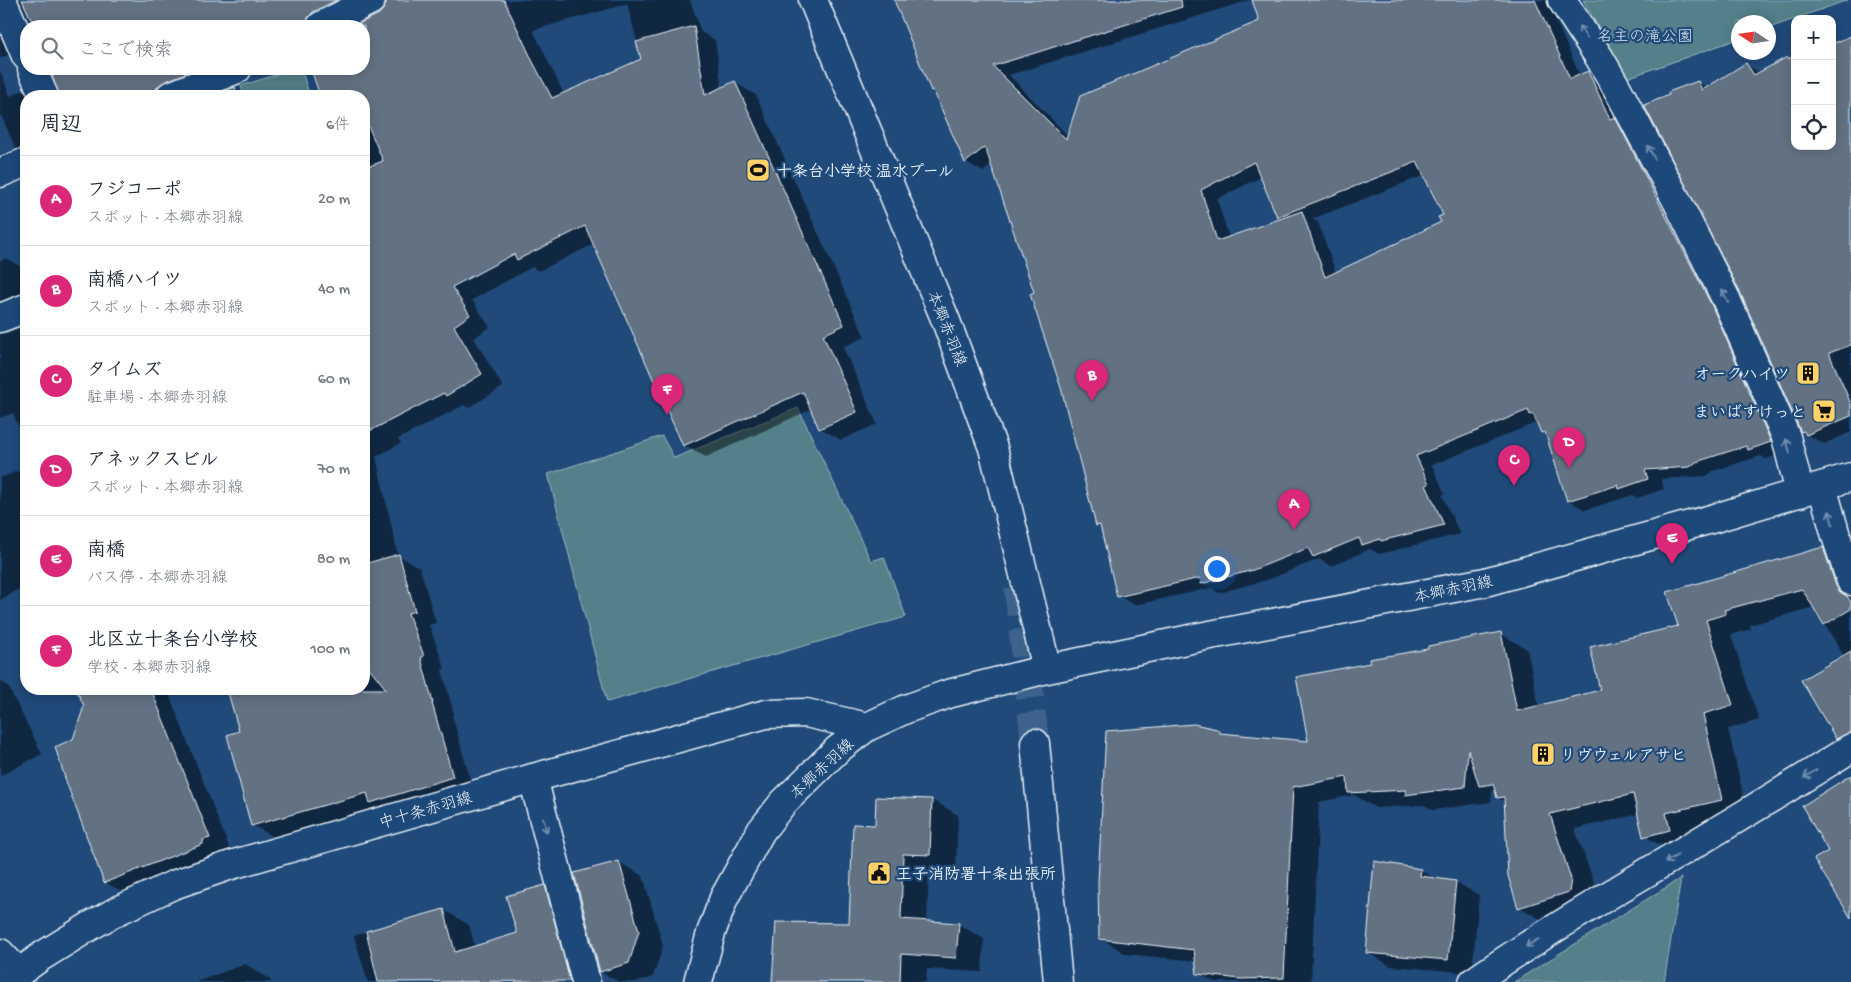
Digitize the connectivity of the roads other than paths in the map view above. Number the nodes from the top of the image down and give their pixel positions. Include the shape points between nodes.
1 (2, 0) edge
2 (371, 0) edge
3 (813, 0) edge
4 (827, 0) edge
5 (1562, 0) edge
6 (333, 20) edge
7 (20, 42) edge
8 (35, 75) edge
9 (222, 75) edge
10 (41, 90) edge
11 (185, 90) edge
12 (20, 165) edge
13 (0, 173) edge
14 (902, 198) junction
15 (20, 310) edge
16 (0, 318) edge
17 (1851, 478) edge
18 (1811, 490) junction
19 (1851, 581) edge
20 (1047, 669) junction
21 (867, 727) junction
22 (1034, 742) tunnel mouth
23 (1851, 748) edge
24 (532, 778) junction
25 (0, 953) edge
26 (12, 978) edge
27 (586, 982) edge
28 (698, 982) edge
29 (1058, 982) edge
30 (1473, 982) edge

1 - 7 main road
2 - 6 main road
3 - 14 main road, 本郷赤羽線
4 - 14 main road, 本郷赤羽線
18 -> 5 main road via 1726,298 1678,203 1600,57
8 - 10 main road
9 - 11 main road
12 - 13 main road
14 - 20 main road, 本郷赤羽線 via 992,448
15 - 16 main road
17 - 18 main road, 本郷赤羽線
19 -> 18 main road via 1836,536
18 - 20 main road, 本郷赤羽線 via 1485,582
20 - 21 main road, 本郷赤羽線 via 948,694
21 - 24 main road, 中十条赤羽線 via 806,713 766,714
21 - 28 main road, 本郷赤羽線 via 809,776 761,831 724,898
22 - 29 main road
23 -> 30 main road
24 - 26 main road, 中十条赤羽線 via 173,885 92,925
24 -> 27 main road
25 - 26 main road

